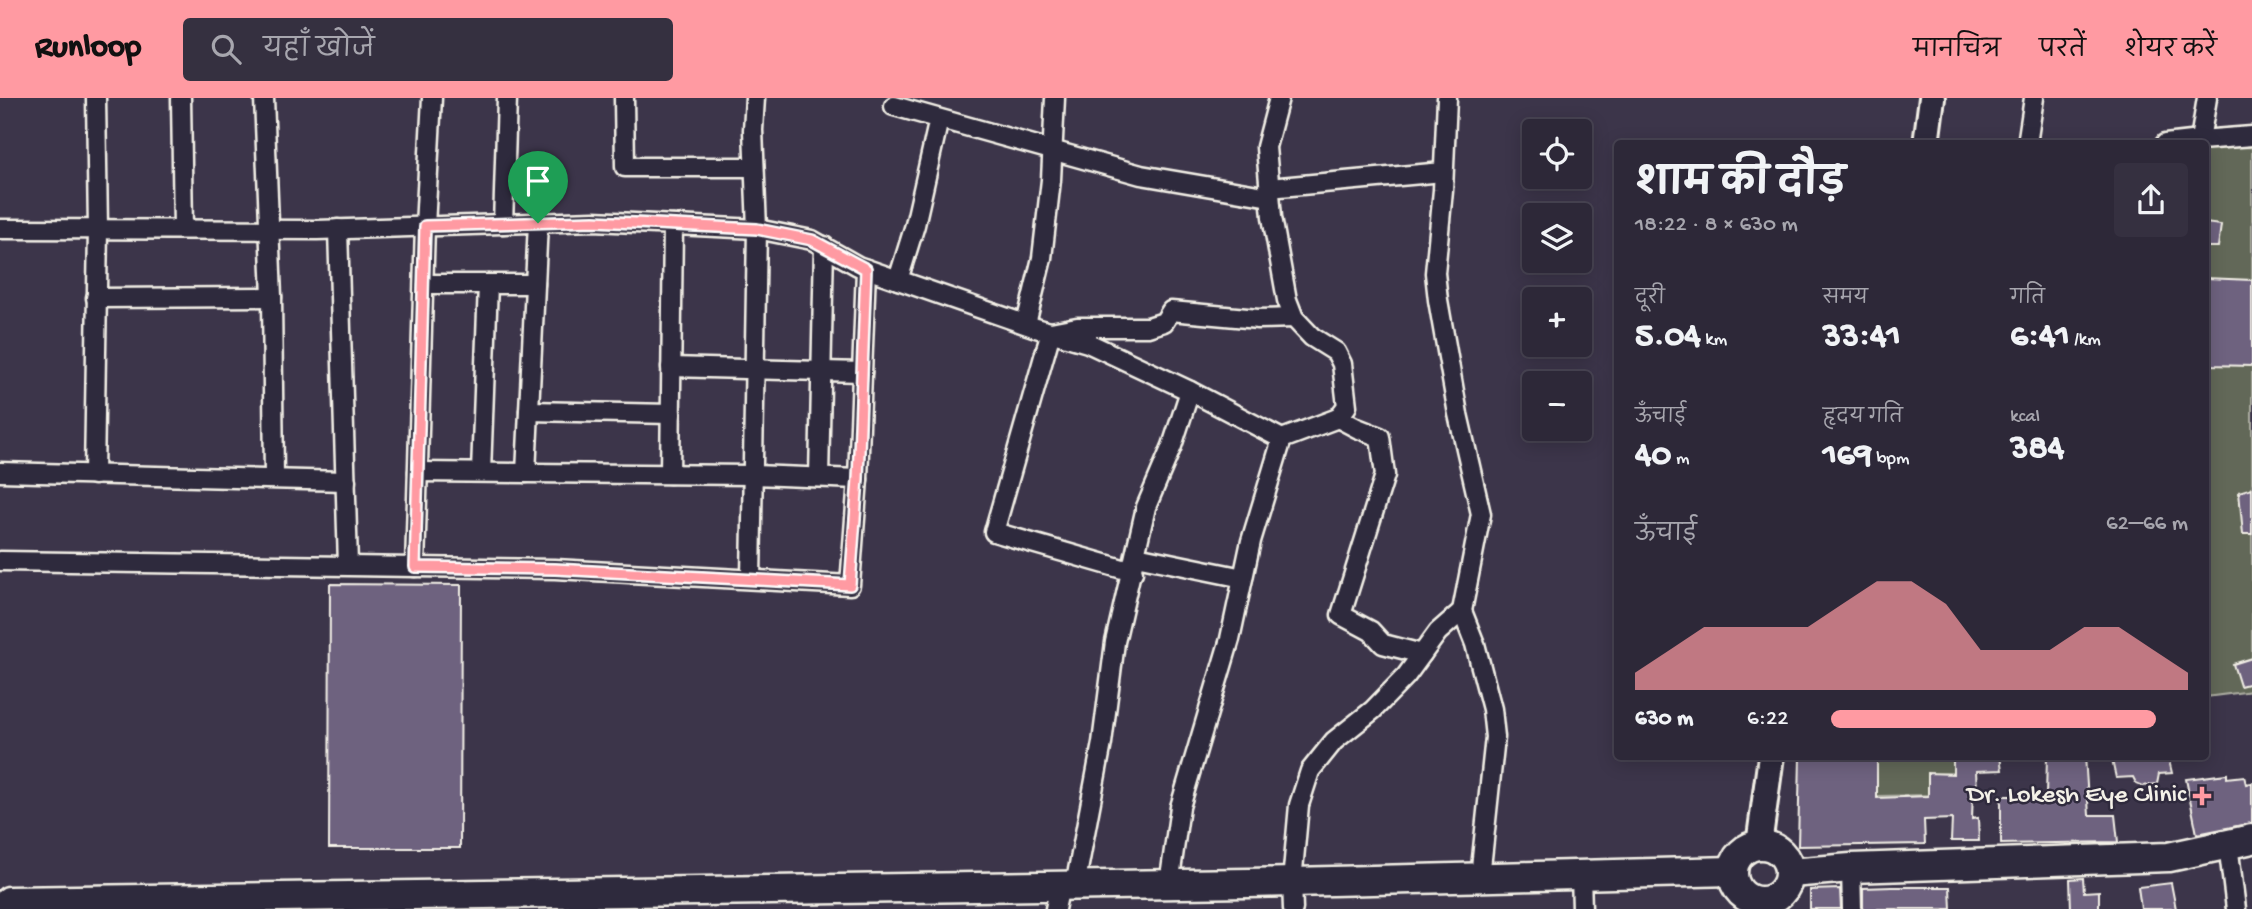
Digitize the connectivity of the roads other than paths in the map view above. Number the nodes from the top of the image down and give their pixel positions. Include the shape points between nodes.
1 (96, 98) edge
2 (181, 98) edge
3 (264, 98) edge
4 (432, 98) edge
5 (508, 98) edge
6 (624, 98) edge
7 (755, 98) edge
8 (1055, 98) edge
9 (1279, 98) edge
10 (1447, 98) edge
11 (1932, 98) edge
12 (2034, 98) edge
13 (2207, 98) edge
14 (894, 106) dead end
15 (939, 119) junction
16 (2252, 136) edge
17 (1927, 140) edge
18 (2028, 140) edge
19 (2200, 140) joint
20 (1052, 152) junction
21 (754, 167) junction
22 (1443, 172) junction
23 (1270, 193) junction
24 (538, 223) junction
25 (503, 224) junction
26 (673, 225) junction
27 (425, 226) junction
28 (0, 229) edge
29 (98, 229) junction
30 (183, 229) junction
31 (338, 229) junction
32 (757, 229) junction
33 (269, 230) junction
34 (824, 246) junction
35 (866, 269) junction
36 (898, 280) junction
37 (424, 284) junction
38 (488, 284) junction
39 (535, 284) junction
40 (272, 297) junction
41 (96, 298) junction
42 (1294, 318) junction
43 (1026, 324) junction
44 (1051, 332) junction
45 (671, 367) junction
46 (755, 368) junction
47 (821, 370) junction
48 (862, 372) junction
49 (1190, 391) junction
50 (529, 411) junction
51 (671, 414) junction
52 (1338, 418) junction
53 (1282, 439) junction
54 (0, 472) edge
55 (418, 472) junction
56 (481, 472) junction
57 (526, 473) junction
58 (670, 474) junction
59 (94, 475) junction
60 (753, 475) junction
61 (819, 477) junction
62 (274, 478) junction
63 (858, 479) junction
64 (346, 481) junction
65 (0, 561) edge
66 (1134, 564) junction
67 (348, 565) junction
68 (415, 567) junction
69 (1243, 578) junction
70 (751, 579) junction
71 (1462, 611) junction
72 (1422, 654) junction
73 (1770, 760) edge
74 (2240, 841) edge
75 (1759, 845) junction
76 (1851, 868) junction
77 (1733, 871) junction
78 (1790, 873) junction
79 (1581, 875) junction
80 (1480, 877) junction
81 (1169, 885) junction
82 (1063, 894) edge
83 (7, 896) edge
84 (1292, 896) edge
85 (1760, 905) edge
86 (1582, 909) edge
87 (1852, 909) edge
88 (2236, 909) edge

1 - 29 street
2 - 30 street
3 - 33 street
4 - 27 street
5 - 25 street
6 - 21 street via 625,167
7 - 21 street
8 - 20 street
9 - 23 street via 1266,147
10 - 22 street
11 - 17 street
12 - 18 street
13 - 19 street
14 - 15 street
15 - 20 street
15 - 36 street
16 - 19 street
20 - 23 street via 1141,174
20 - 43 street via 1042,258
21 - 32 street
22 - 23 street
22 - 71 street via 1435,273 1458,414 1481,514
23 - 42 street
24 - 25 street
24 - 26 street
24 - 39 street
25 - 27 street
26 - 32 street
26 - 45 street
27 - 31 street
27 - 37 street
28 - 29 street
29 - 30 street
29 - 41 street
30 - 33 street
31 - 33 street
31 - 64 street
32 - 34 street
32 - 46 street
33 - 40 street
34 - 35 street
34 - 47 street
35 - 36 street
35 - 48 street
36 - 43 street
37 - 38 street
37 - 55 street
38 - 39 street
38 - 56 street
39 - 50 street
40 - 41 street
40 - 62 street
41 - 59 street
42 - 44 street via 1171,311 1164,322 1148,327 1077,327
42 - 52 street via 1336,352 1342,364 1347,406
43 - 44 street
44 - 49 street via 1088,343
44 - 66 street via 994,533
45 - 46 street
45 - 51 street
46 - 47 street
46 - 60 street
47 - 48 street
47 - 61 street
48 - 63 street
49 - 53 street
49 - 66 street via 1146,507
50 - 51 street
50 - 57 street
51 - 58 street
52 - 53 street
52 - 72 street via 1380,437 1385,475 1341,615 1371,631 1383,644
53 - 69 street
54 - 59 street
55 - 56 street
55 - 68 street
56 - 57 street
57 - 58 street
58 - 60 street
59 - 62 street
60 - 61 street
60 - 70 street
61 - 63 street
62 - 64 street
63 - 70 street via 850,585
64 - 67 street
65 - 67 street
66 - 69 street
66 - 82 street via 1115,642 1102,743
67 - 68 street
68 - 70 street
69 - 81 street via 1230,639 1180,807
71 - 72 street
71 - 80 street via 1475,644 1495,737
72 - 84 street via 1406,676 1334,741 1310,771 1299,805
73 - 75 street
74 - 76 main road via 2169,857
74 - 88 street
75 - 77 main road via 1741,853
75 - 78 main road via 1783,855
76 - 78 main road
76 - 87 street
77 - 79 main road
77 - 85 main road via 1743,896
78 - 85 main road via 1778,897
79 - 80 main road
79 - 86 street
80 - 84 main road
81 - 82 main road
81 - 84 main road
82 - 83 main road

